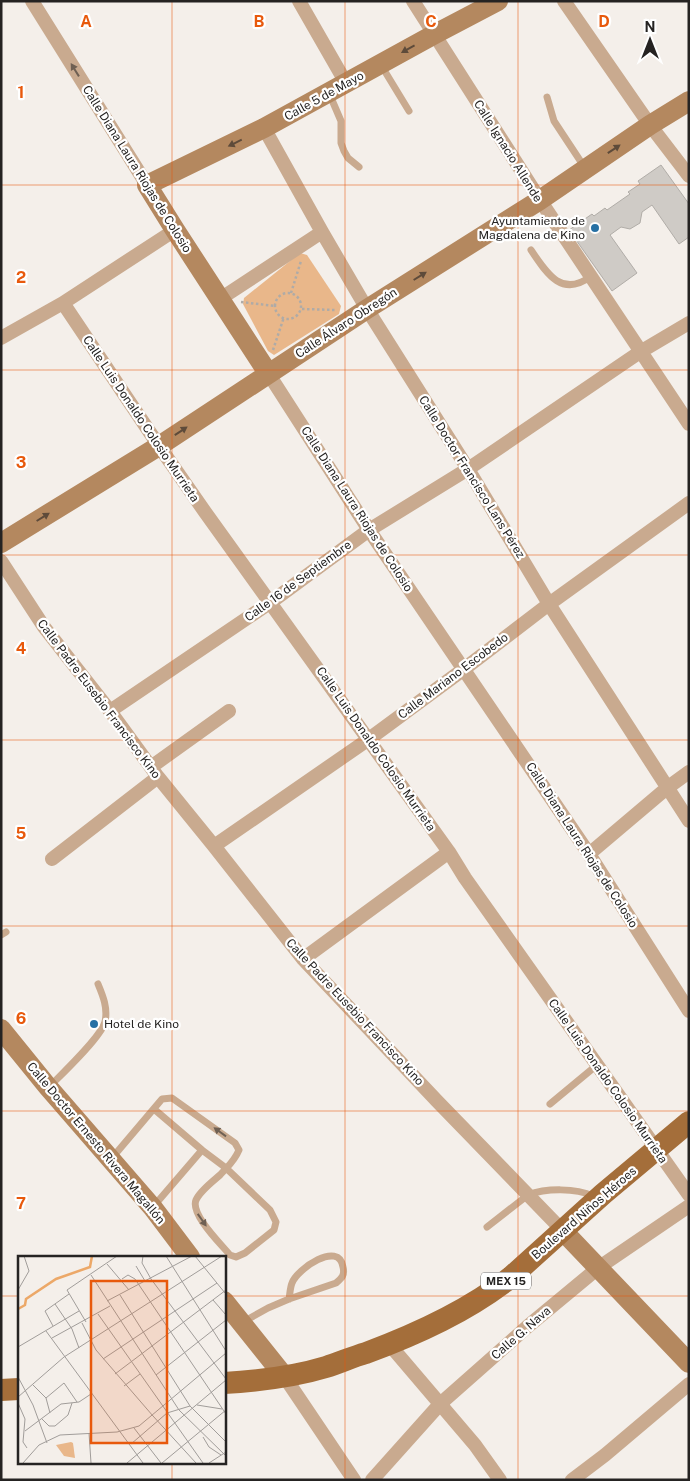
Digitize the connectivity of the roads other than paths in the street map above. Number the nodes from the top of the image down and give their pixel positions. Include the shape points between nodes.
1 (32, 1) edge
2 (299, 1) edge
3 (413, 1) edge
4 (564, 1) edge
5 (496, 2) edge
6 (435, 34) junction
7 (381, 64) junction
8 (346, 83) junction
9 (329, 93) junction
10 (547, 97) dead end
11 (689, 101) edge
12 (409, 110) dead end
13 (650, 125) junction
14 (264, 128) junction
15 (359, 167) dead end
16 (586, 169) junction
17 (689, 176) edge
18 (147, 185) junction
19 (540, 200) junction
20 (175, 230) junction
21 (322, 232) junction
22 (531, 250) dead end
23 (590, 277) junction
24 (220, 299) junction
25 (63, 302) junction
26 (368, 309) junction
27 (689, 323) edge
28 (1, 338) edge
29 (640, 352) junction
30 (268, 373) junction
31 (689, 424) edge
32 (159, 446) junction
33 (468, 469) junction
34 (689, 503) edge
35 (369, 530) junction
36 (1, 543) edge
37 (1, 561) edge
38 (271, 602) junction
39 (549, 604) junction
40 (464, 669) junction
41 (110, 711) junction
42 (229, 711) dead end
43 (368, 739) junction
44 (155, 772) junction
45 (689, 772) edge
46 (667, 788) junction
47 (689, 821) edge
48 (214, 846) junction
49 (449, 852) junction
50 (589, 854) junction
51 (52, 859) dead end
52 (303, 959) junction
53 (98, 984) dead end
54 (689, 1011) edge
55 (2, 1030) edge
56 (597, 1066) junction
57 (48, 1087) junction
58 (550, 1104) dead end
59 (154, 1109) junction
60 (689, 1122) edge
61 (202, 1150) junction
62 (657, 1150) junction
63 (111, 1159) junction
64 (226, 1168) junction
65 (528, 1195) junction
66 (689, 1195) edge
67 (598, 1198) junction
68 (689, 1206) edge
69 (153, 1208) junction
70 (488, 1227) dead end
71 (563, 1231) junction
72 (189, 1256) edge
73 (598, 1268) junction
74 (289, 1299) junction
75 (225, 1302) edge
76 (241, 1323) junction
77 (390, 1344) junction
78 (689, 1363) edge
79 (284, 1376) junction
80 (225, 1384) edge
81 (689, 1384) edge
82 (18, 1389) edge
83 (1, 1390) edge
84 (440, 1404) junction
85 (354, 1480) edge
86 (372, 1480) edge
87 (500, 1480) edge
88 (572, 1480) edge

18 -> 1 street, Calle Diana Laura Riojas de Colosio
2 - 8 street
3 - 6 street, Calle Ignacio Allende
4 - 13 street
5 - 6 street, Calle 5 de Mayo
6 -> 7 street, Calle 5 de Mayo
6 - 19 street, Calle Ignacio Allende
7 - 8 street, Calle 5 de Mayo
7 - 12 lane
8 - 9 street, Calle 5 de Mayo
9 - 14 street, Calle 5 de Mayo
9 - 15 lane via 341,121 344,151
10 - 16 lane via 554,122
11 - 13 street, Calle Álvaro Obregón
16 -> 13 street, Calle Álvaro Obregón
13 - 17 street
14 -> 18 street, Calle 5 de Mayo
14 - 21 street, Calle Doctor Francisco Lans Pérez
16 - 19 street, Calle Álvaro Obregón
18 - 20 street, Calle Diana Laura Riojas de Colosio
19 - 23 street, Calle Ignacio Allende
26 -> 19 street, Calle Álvaro Obregón
20 - 24 street, Calle Diana Laura Riojas de Colosio
20 - 25 street
21 - 24 street
21 - 26 street, Calle Doctor Francisco Lans Pérez
22 - 23 lane via 546,271 563,284 573,285
23 - 29 street, Calle Ignacio Allende
24 - 30 street, Calle Diana Laura Riojas de Colosio
25 - 28 street
25 - 32 street, Calle Luis Donaldo Colosio Murrieta
26 - 30 street, Calle Álvaro Obregón
26 - 33 street, Calle Doctor Francisco Lans Pérez
27 - 29 street, Calle 16 de Septiembre
29 - 31 street, Calle Ignacio Allende
29 - 33 street, Calle 16 de Septiembre
32 -> 30 street, Calle Álvaro Obregón
30 - 35 street, Calle Diana Laura Riojas de Colosio
36 -> 32 street, Calle Álvaro Obregón
32 - 38 street, Calle Luis Donaldo Colosio Murrieta
33 - 35 street, Calle 16 de Septiembre
33 - 39 street, Calle Doctor Francisco Lans Pérez
34 - 39 street, Calle Mariano Escobedo
35 - 38 street, Calle 16 de Septiembre
35 - 40 street, Calle Diana Laura Riojas de Colosio
37 - 41 street, Calle Padre Eusebio Francisco Kino via 44,627
38 - 41 street, Calle 16 de Septiembre
38 - 43 street, Calle Luis Donaldo Colosio Murrieta
39 - 40 street, Calle Mariano Escobedo
39 - 46 street, Calle Doctor Francisco Lans Pérez
40 - 43 street, Calle Mariano Escobedo
40 - 50 street, Calle Diana Laura Riojas de Colosio
41 - 44 street, Calle Padre Eusebio Francisco Kino
42 - 44 street
43 - 48 street, Calle Mariano Escobedo
43 - 49 street, Calle Luis Donaldo Colosio Murrieta
44 - 48 street, Calle Padre Eusebio Francisco Kino
44 - 51 street
45 - 46 street
46 - 47 street, Calle Doctor Francisco Lans Pérez
46 - 50 street
48 - 52 street, Calle Padre Eusebio Francisco Kino
49 - 52 street
49 - 56 street, Calle Luis Donaldo Colosio Murrieta
50 - 54 street, Calle Diana Laura Riojas de Colosio
52 - 65 street, Calle Padre Eusebio Francisco Kino
53 - 57 lane via 105,999 105,1022 99,1034
55 - 57 street, Calle Doctor Ernesto Rivera Magallón
56 - 58 lane
56 - 62 street, Calle Luis Donaldo Colosio Murrieta
57 - 63 street, Calle Doctor Ernesto Rivera Magallón
59 - 61 lane
59 - 63 lane
64 -> 59 lane via 237,1155 235,1143 172,1098 162,1099
60 - 62 main road, Boulevard Niños Héroes / MEX 15
61 - 64 lane
61 - 69 lane
62 - 66 street, Calle Luis Donaldo Colosio Murrieta
62 - 67 main road, Boulevard Niños Héroes / MEX 15
63 - 69 street, Calle Doctor Ernesto Rivera Magallón
64 -> 64 lane via 196,1198 194,1205 198,1217 230,1255 236,1257 274,1230 276,1222 270,1210
65 - 67 lane via 556,1190
65 - 70 lane
65 - 71 street, Calle Padre Eusebio Francisco Kino
67 - 71 main road, Boulevard Niños Héroes / MEX 15
68 - 73 street, Calle G. Nava
69 - 72 street, Calle Doctor Ernesto Rivera Magallón
71 - 73 street, Calle Padre Eusebio Francisco Kino
71 - 77 main road, Boulevard Niños Héroes / MEX 15 via 496,1289 442,1321
73 - 78 street, Calle Padre Eusebio Francisco Kino
73 - 84 street, Calle G. Nava
74 - 74 lane via 336,1283 344,1274 342,1263 335,1257 323,1257 306,1266 292,1282
74 - 76 lane
75 - 76 street
76 - 79 street
77 - 79 main road, Boulevard Niños Héroes / MEX 15 via 326,1367
77 - 84 street
79 - 80 main road, Boulevard Niños Héroes / MEX 15
79 - 85 street
81 - 88 street
82 - 83 main road
84 - 86 street, Calle G. Nava
84 - 87 street

